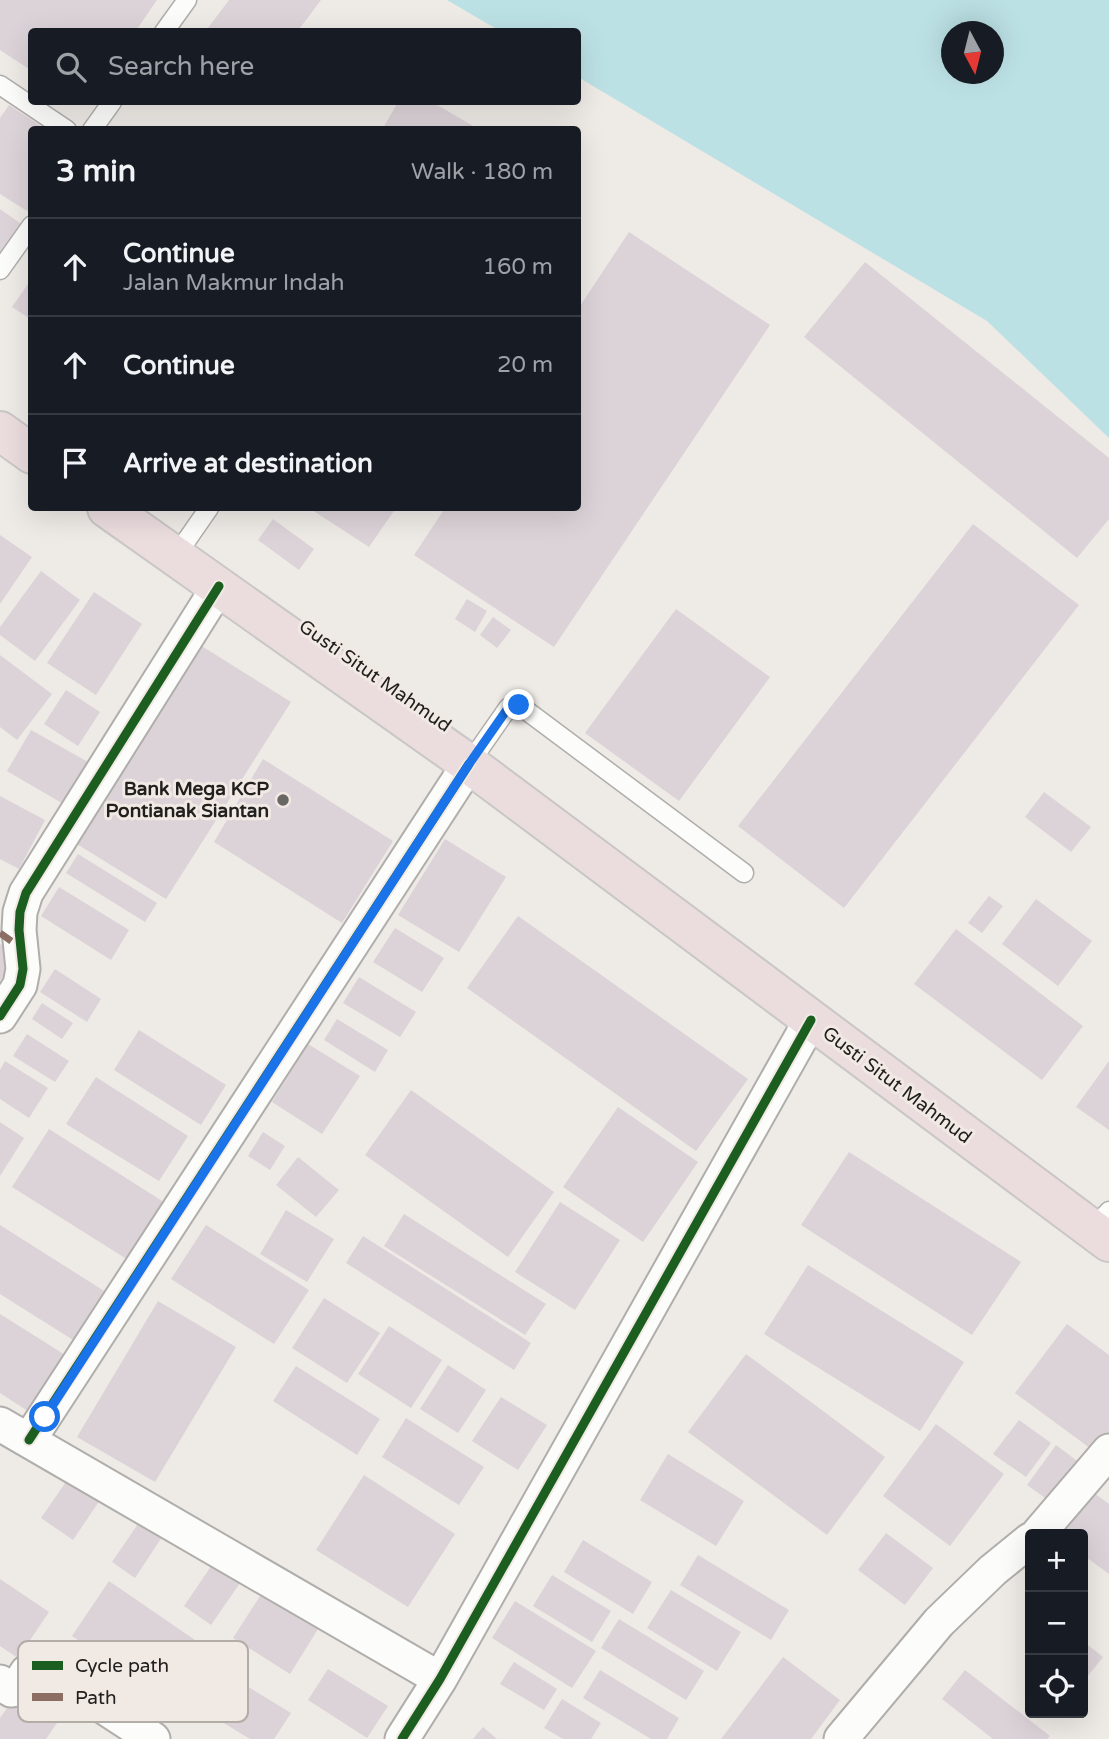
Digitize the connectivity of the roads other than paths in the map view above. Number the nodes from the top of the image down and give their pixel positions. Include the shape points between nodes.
1 (187, 0) edge
2 (167, 28) edge
3 (0, 85) edge
4 (28, 104) edge
5 (29, 105) edge
6 (110, 105) edge
7 (60, 126) edge
8 (95, 126) edge
9 (28, 231) edge
10 (0, 270) edge
11 (0, 431) edge
12 (28, 451) edge
13 (111, 511) edge
14 (207, 511) edge
15 (176, 557) junction
16 (219, 586) junction
17 (469, 764) junction
18 (744, 873) dead end
19 (10, 940) edge
20 (0, 1017) edge
21 (816, 1025) junction
22 (1103, 1228) edge
23 (0, 1424) edge
24 (29, 1440) junction
25 (1109, 1451) edge
26 (1042, 1529) edge
27 (1025, 1544) edge
28 (440, 1679) junction
29 (0, 1682) edge
30 (18, 1686) edge
31 (127, 1722) edge
32 (848, 1737) edge
33 (153, 1739) edge
34 (402, 1739) edge

1 - 2 lane
3 - 4 lane
5 - 7 lane
6 - 8 lane
9 - 10 lane
11 - 12 highway
13 - 15 highway, Gusti Situt Mahmud
14 - 15 lane
15 - 16 highway, Gusti Situt Mahmud
16 - 17 highway, Gusti Situt Mahmud
16 - 19 street via 26,893
17 - 18 lane via 508,708 524,707
17 - 21 highway, Gusti Situt Mahmud
17 - 24 street
19 - 20 street via 23,969 20,985
21 - 22 highway, Gusti Situt Mahmud
21 - 28 street
23 - 24 street
24 - 28 street
25 - 26 street
27 - 32 street via 939,1622
28 - 34 street
29 - 30 street via 11,1690
31 - 33 street

